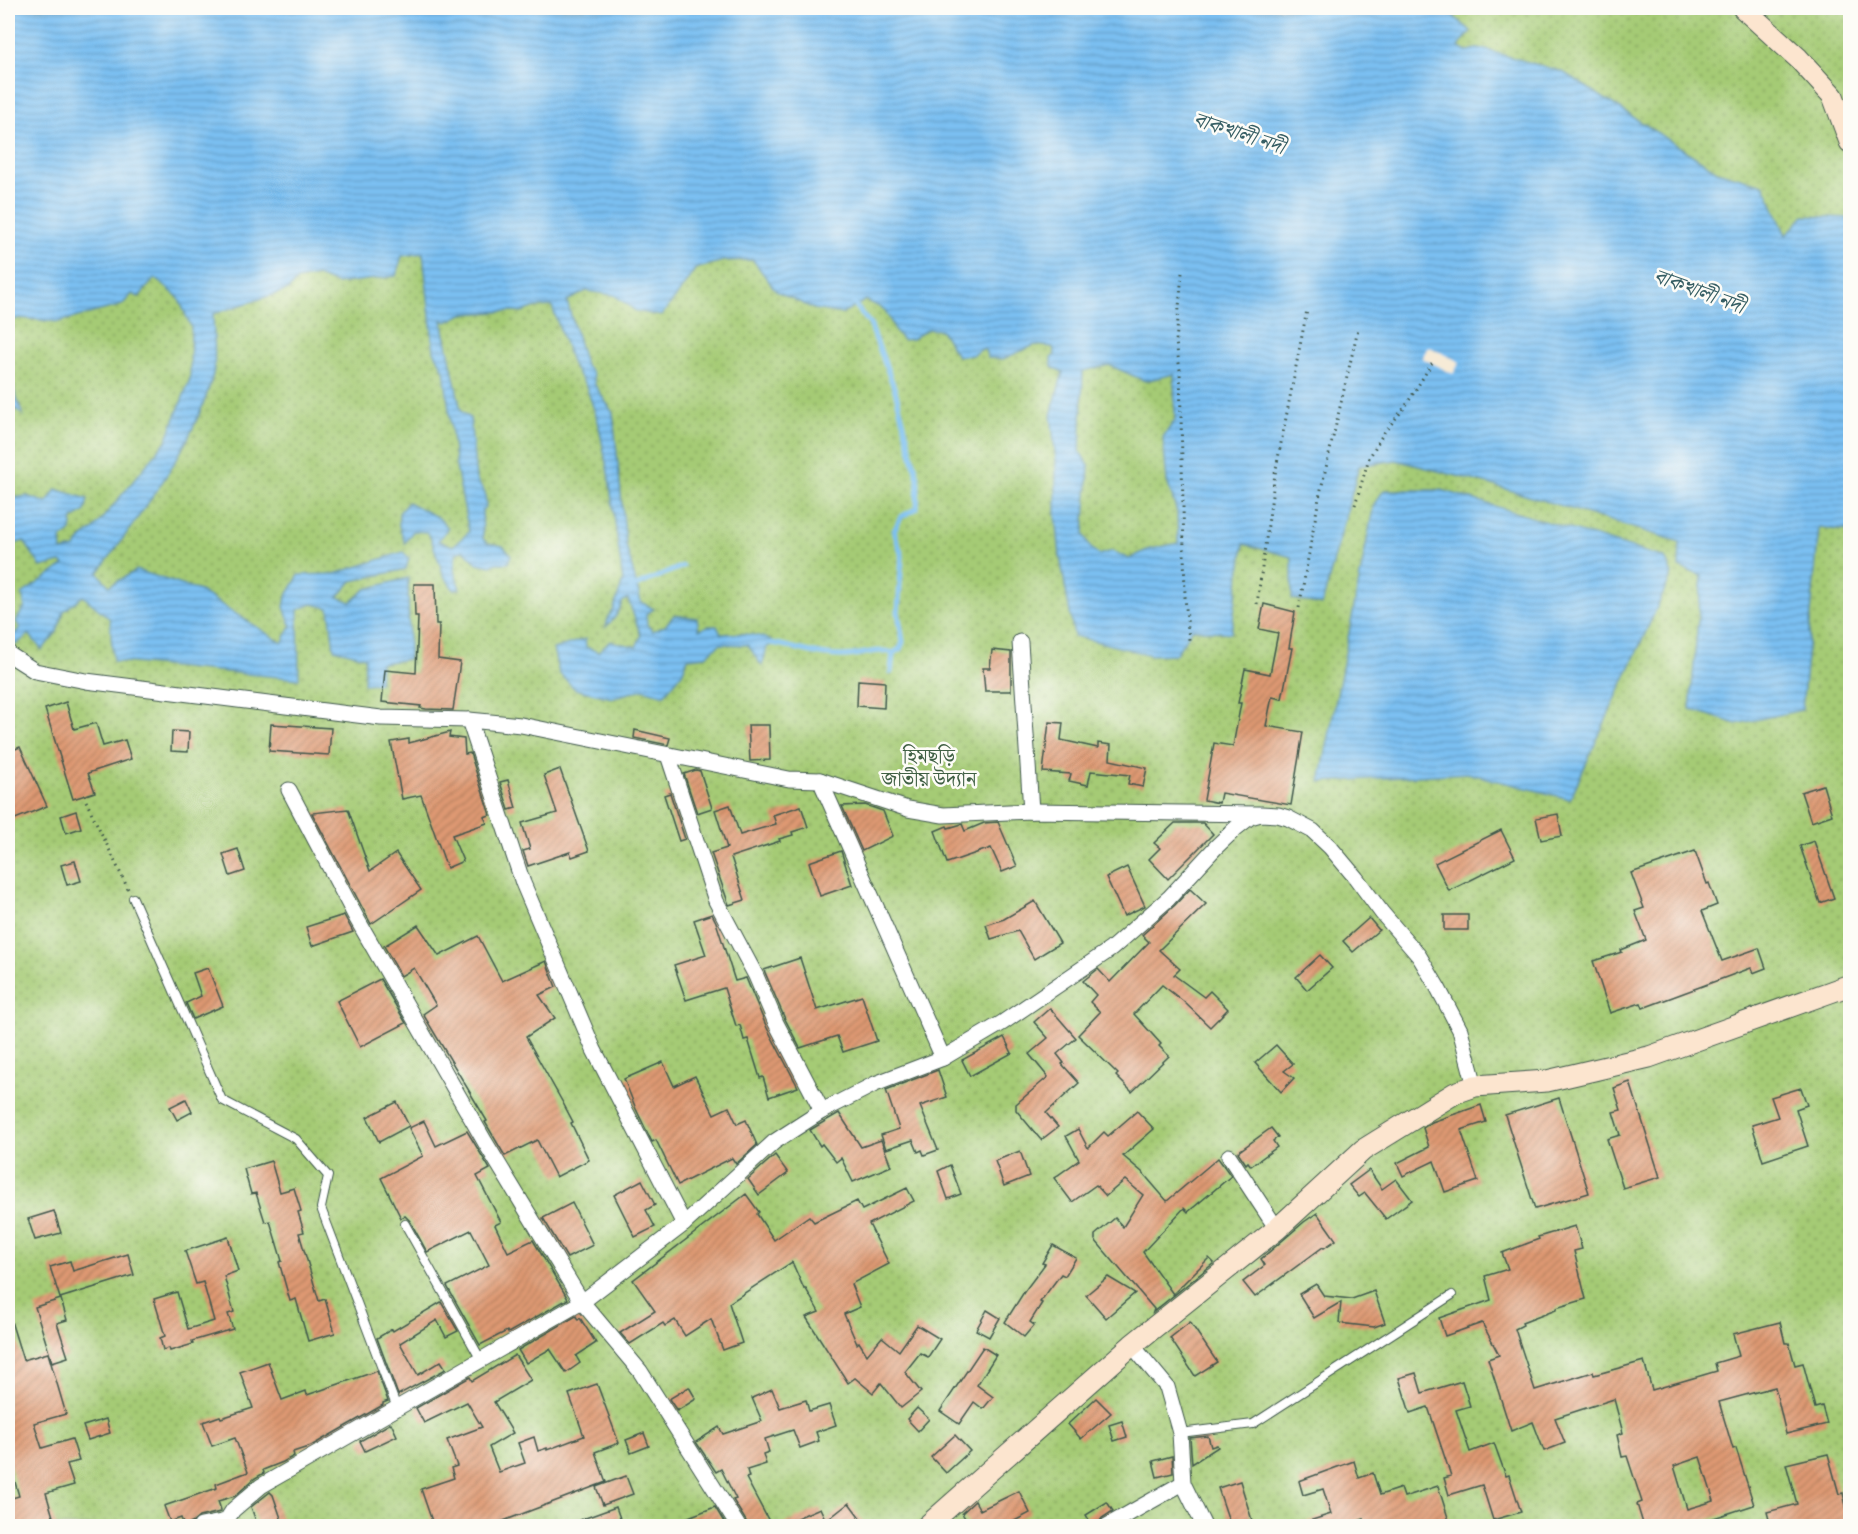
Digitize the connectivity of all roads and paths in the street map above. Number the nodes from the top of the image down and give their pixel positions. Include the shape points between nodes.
1 (1743, 8) edge
2 (1851, 142) edge
3 (1182, 273) dead end
4 (1307, 310) dead end
5 (1358, 329) dead end
6 (1432, 363) dead end
7 (1355, 505) dead end
8 (1257, 604) dead end
9 (1299, 608) dead end
10 (1189, 640) dead end
11 (1020, 642) dead end
12 (8, 652) edge
13 (469, 720) junction
14 (668, 755) junction
15 (819, 780) junction
16 (289, 790) dead end
17 (86, 801) dead end
18 (1031, 811) junction
19 (1261, 814) junction
20 (133, 898) joint
21 (1851, 985) edge
22 (944, 1058) junction
23 (1475, 1086) junction
24 (822, 1111) junction
25 (1229, 1156) dead end
26 (405, 1224) dead end
27 (684, 1224) junction
28 (1277, 1230) junction
29 (1452, 1295) dead end
30 (582, 1302) junction
31 (1132, 1345) junction
32 (481, 1360) junction
33 (397, 1408) junction
34 (1180, 1433) junction
35 (1183, 1483) junction
36 (201, 1527) edge
37 (738, 1527) edge
38 (927, 1527) edge
39 (1107, 1527) edge
40 (1204, 1527) edge

1 - 2 street via 1833,96
3 - 10 path via 1176,342
4 - 8 path via 1275,474
5 - 9 path via 1319,498
6 - 7 path via 1369,458
11 - 18 street
12 - 13 street via 35,671 86,681 381,718
13 - 14 street via 521,725
13 - 27 street via 523,883 585,1029
14 - 15 street via 789,779
14 - 24 street via 716,901
15 - 18 street via 908,809 943,815
15 - 22 street
16 - 30 street via 357,919
17 - 20 path
18 - 19 street
19 - 22 street via 1236,828 1169,898 1111,949
19 - 23 street via 1288,818 1313,831 1419,956 1460,1030
20 - 33 lane via 222,1100 296,1139 328,1176 321,1208
21 - 23 street via 1649,1057 1547,1081
22 - 24 street via 875,1084
23 - 28 street via 1455,1093 1363,1150
24 - 27 street via 774,1142
25 - 28 street
26 - 32 lane
27 - 30 street
28 - 31 street
29 - 34 lane via 1253,1424
30 - 32 street
30 - 37 street via 640,1371
31 - 34 street via 1167,1387
31 - 38 street
32 - 33 street
33 - 36 street via 261,1486 226,1521
34 - 35 street
35 - 39 street
35 - 40 street

